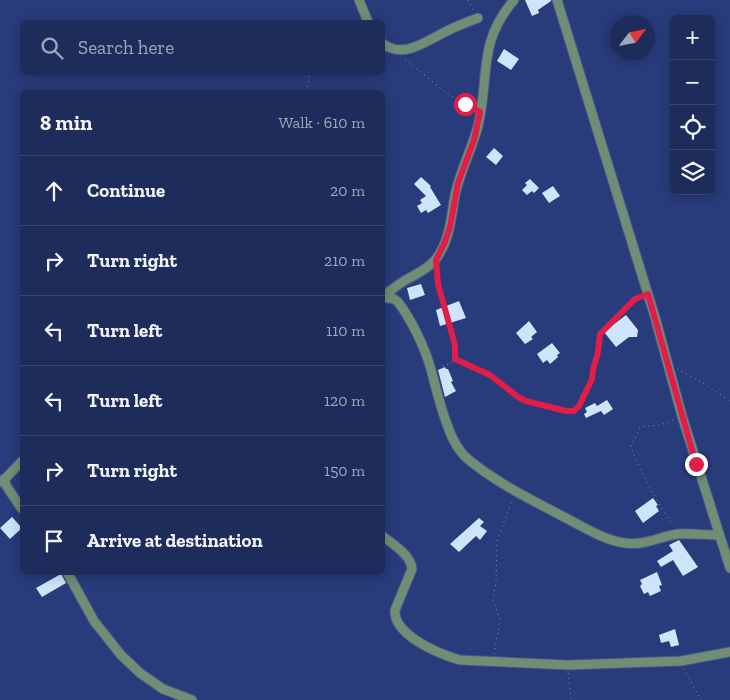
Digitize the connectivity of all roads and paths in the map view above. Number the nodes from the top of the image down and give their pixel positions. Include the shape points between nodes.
1 (359, 0) edge
2 (514, 0) edge
3 (557, 0) edge
4 (478, 18) dead end
5 (367, 20) edge
6 (385, 46) edge
7 (396, 50) junction
8 (310, 75) edge
9 (307, 90) edge
10 (480, 112) junction
11 (436, 260) junction
12 (648, 294) junction
13 (385, 295) edge
14 (385, 297) edge
15 (455, 359) junction
16 (667, 363) junction
17 (430, 367) junction
18 (730, 401) edge
19 (682, 416) junction
20 (20, 463) edge
21 (2, 481) edge
22 (513, 490) junction
23 (20, 506) edge
24 (680, 534) junction
25 (718, 535) junction
26 (385, 539) edge
27 (730, 568) edge
28 (69, 575) edge
29 (730, 652) edge
30 (681, 661) junction
31 (494, 662) junction
32 (568, 664) junction
33 (192, 700) edge
34 (571, 700) edge
35 (701, 700) edge

1 - 5 street
2 - 10 street via 491,35
3 - 12 street
4 - 7 street via 410,49
6 - 7 street
7 - 10 path via 445,92
8 - 9 path
10 - 11 street via 474,140 458,183 450,227
11 - 13 street
11 - 15 path via 438,284 455,345
12 - 15 path via 635,299 600,334 592,379 574,411 526,401 490,375
12 - 16 street
14 - 17 street via 394,299 401,306
15 - 17 path via 446,365
16 - 18 path
16 - 19 street
17 - 22 street via 451,436 458,448
19 - 24 path via 660,425 640,427 631,444 634,457 665,514
19 - 25 street
20 - 21 street
21 - 23 street
22 - 24 street via 579,525 626,544
22 - 31 path via 510,508 497,541 493,600 500,620
24 - 25 street
25 - 27 street
26 - 31 street via 412,564 395,610 398,624 404,631 445,655 460,660
28 - 33 street via 94,621 121,655 163,689
29 - 30 street
30 - 32 street
30 - 35 path
31 - 32 street
32 - 34 path

